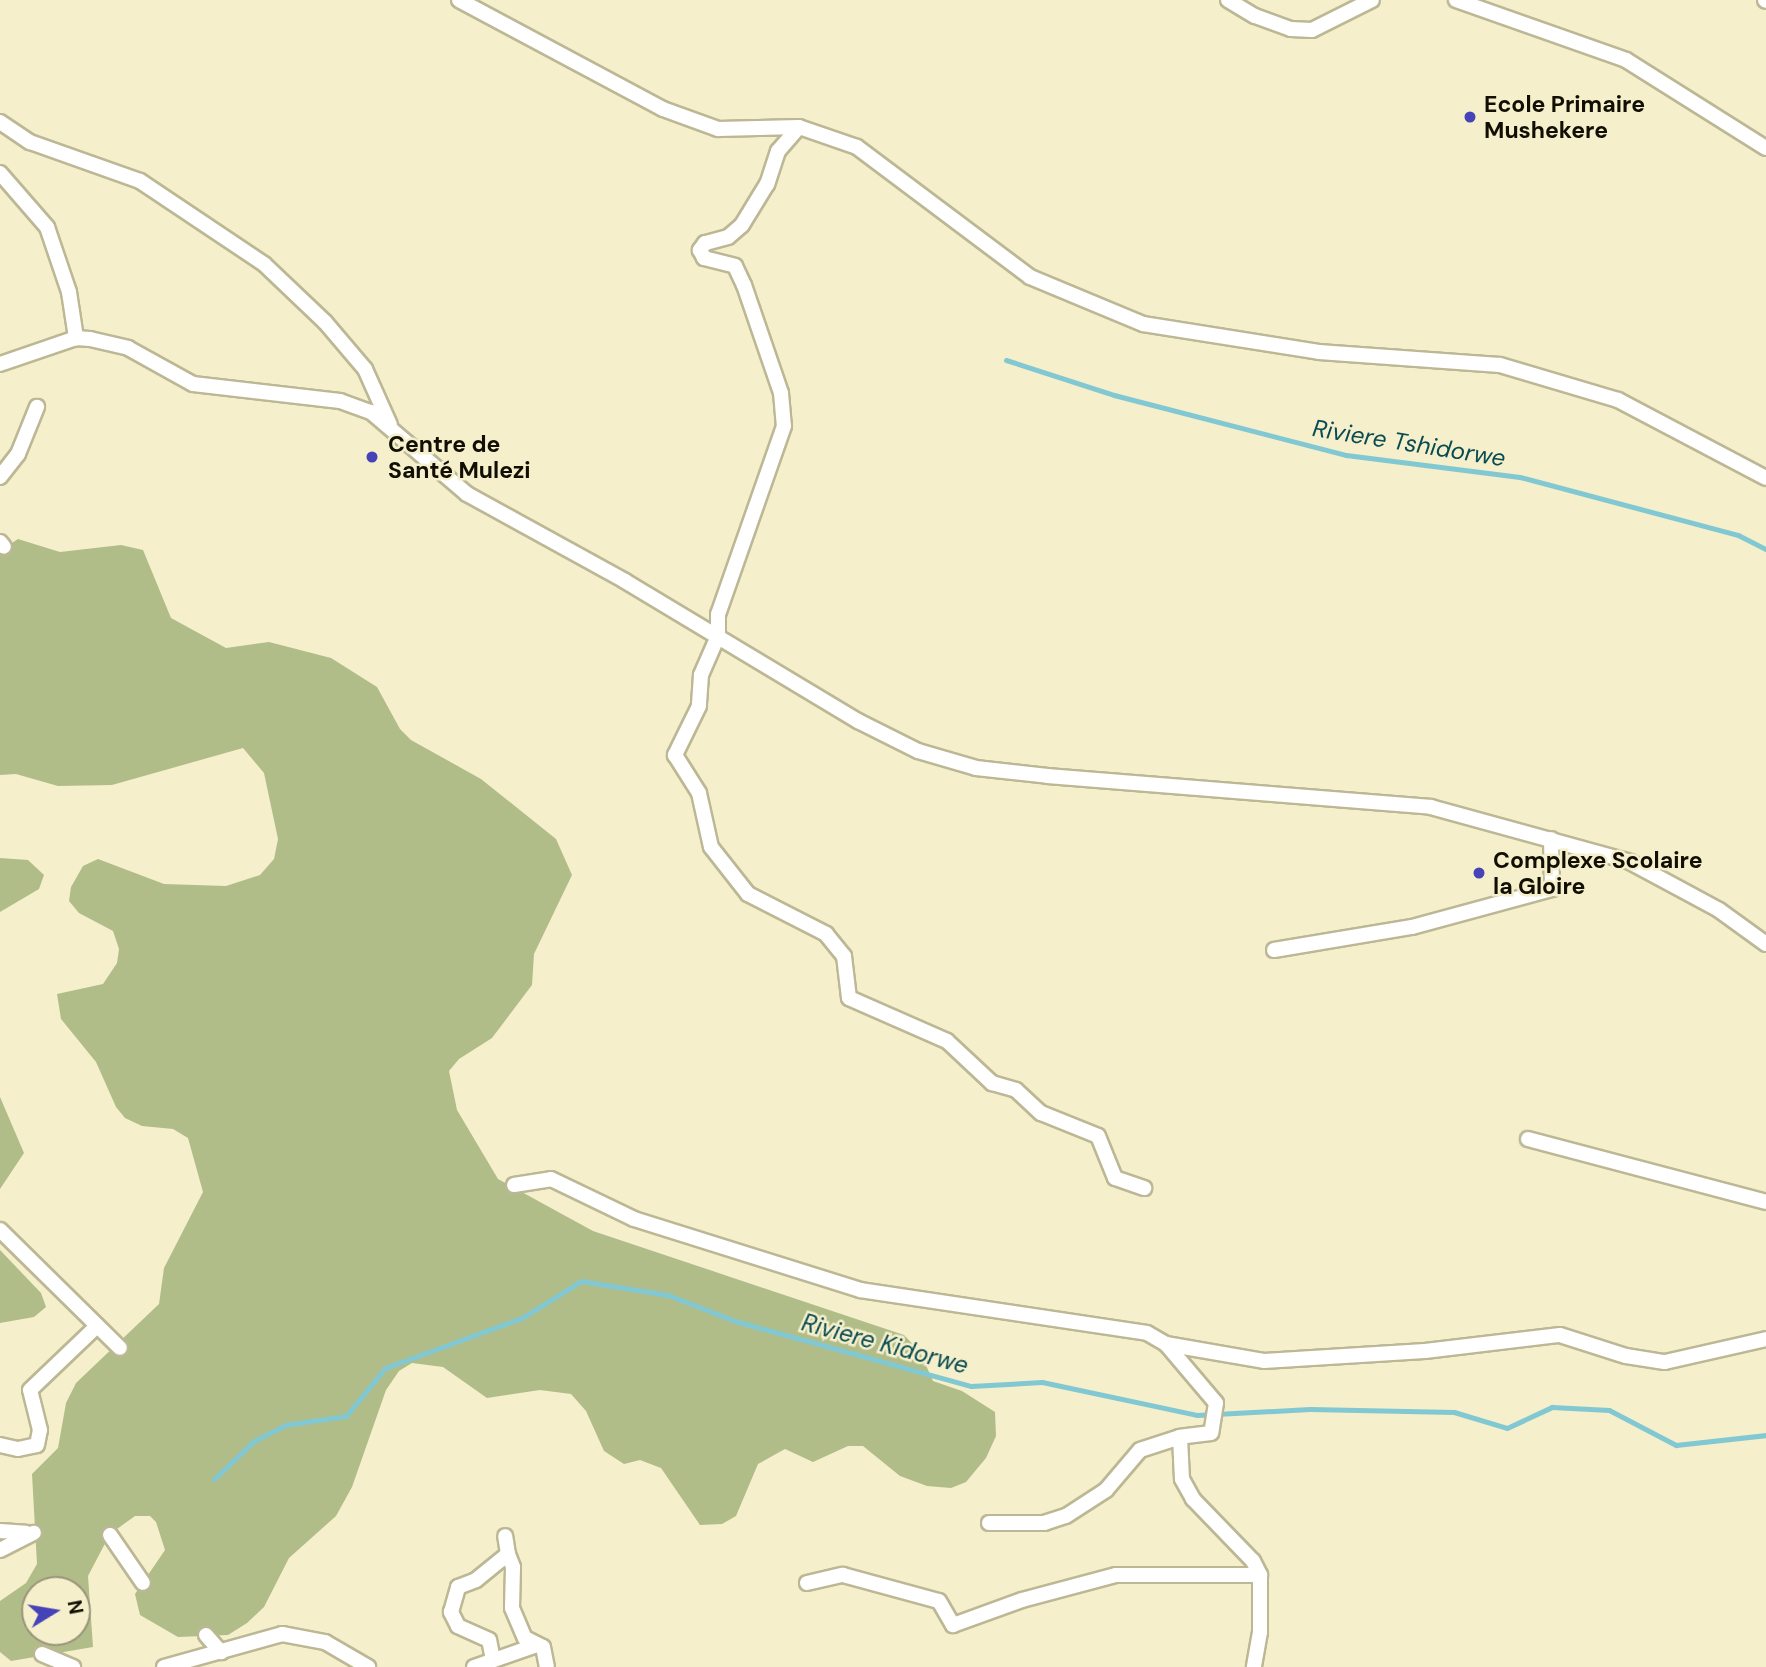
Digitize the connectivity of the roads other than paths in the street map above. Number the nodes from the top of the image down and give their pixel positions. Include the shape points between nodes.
1 (459, 0) edge
2 (1228, 0) edge
3 (1372, 0) edge
4 (1456, 0) edge
5 (0, 122) edge
6 (799, 127) junction
7 (1766, 148) edge
8 (0, 173) edge
9 (76, 338) junction
10 (0, 365) edge
11 (37, 407) dead end
12 (392, 429) junction
13 (0, 477) edge
14 (1766, 478) edge
15 (718, 636) junction
16 (1551, 839) junction
17 (1766, 944) edge
18 (1274, 950) dead end
19 (1528, 1139) dead end
20 (514, 1185) dead end
21 (1144, 1188) dead end
22 (1766, 1202) edge
23 (0, 1230) edge
24 (97, 1326) junction
25 (1766, 1339) edge
26 (1166, 1344) junction
27 (120, 1348) dead end
28 (1180, 1437) junction
29 (0, 1445) edge
30 (989, 1523) dead end
31 (0, 1531) edge
32 (110, 1535) dead end
33 (505, 1536) dead end
34 (0, 1550) edge
35 (508, 1554) junction
36 (1260, 1575) junction
37 (142, 1583) dead end
38 (807, 1583) dead end
39 (206, 1635) dead end
40 (534, 1646) junction
41 (221, 1652) junction
42 (48, 1660) edge
43 (494, 1660) junction
44 (348, 1663) edge
45 (73, 1667) edge
46 (164, 1667) edge
47 (368, 1667) edge
48 (474, 1667) edge
49 (547, 1667) edge
50 (1254, 1667) edge

1 - 6 street via 663,109 718,128
2 - 3 street via 1255,16 1311,30
4 - 7 street via 1626,60
5 - 12 street via 30,142 140,181 264,264 325,322 365,369
6 - 14 street via 857,147 887,165 1030,277 1143,324 1319,352 1500,365 1618,400
6 - 15 street via 778,150 767,184 742,225 700,250 704,258 735,266 762,329 784,426 718,614
8 - 9 street via 47,227 69,292
9 - 10 street
9 - 12 street via 128,348 193,384 340,401 370,412
11 - 13 street via 18,454
12 - 15 street via 467,494
15 - 16 street via 858,721 919,751 976,768 1417,806
15 - 21 street via 701,675 699,706 674,755 699,793 711,847 748,894 826,934 844,956 849,998 947,1041 992,1083 1016,1090 1041,1113 1098,1136 1115,1178
16 - 17 street via 1630,862 1681,886
16 - 18 street via 1552,889 1412,927
19 - 22 street
20 - 26 street via 551,1179 634,1219 860,1290 1147,1333
23 - 24 street
24 - 27 street
24 - 29 street via 30,1390 40,1430 37,1445 18,1449
25 - 26 street via 1665,1362 1626,1356 1560,1335 1264,1361
26 - 28 street via 1216,1403 1211,1433
28 - 30 street via 1140,1450 1106,1490 1066,1517 1044,1523
28 - 36 street via 1182,1479 1193,1499 1253,1561
31 - 34 street via 34,1533
32 - 37 street
33 - 35 street
35 - 40 street via 513,1567 512,1608
35 - 43 street via 476,1580 458,1587 451,1612 458,1626 489,1640
36 - 38 street via 1116,1575 1022,1600 958,1625 949,1622 939,1601 843,1575
36 - 50 street via 1260,1632
39 - 41 street
40 - 43 street
40 - 49 street via 543,1647
41 - 44 street via 250,1639 282,1634 326,1642
41 - 46 street
42 - 45 street
43 - 48 street
44 - 47 street

